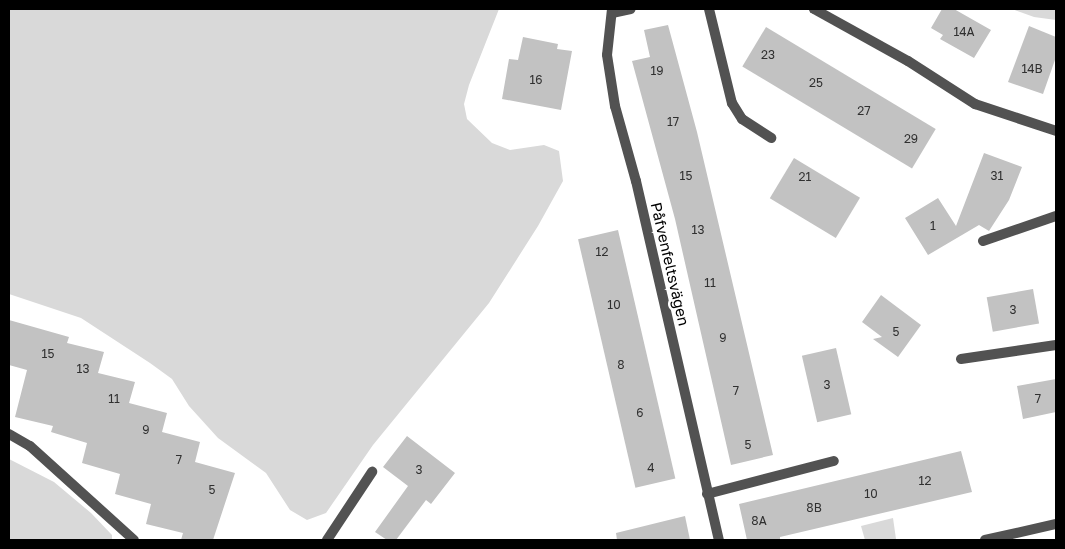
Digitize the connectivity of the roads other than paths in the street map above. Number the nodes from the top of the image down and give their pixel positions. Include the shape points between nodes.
1 (631, 9) edge
2 (709, 9) edge
3 (814, 9) edge
4 (612, 11) edge
5 (1056, 131) edge
6 (771, 138) dead end
7 (1056, 216) edge
8 (983, 241) dead end
9 (1056, 345) edge
10 (961, 359) dead end
11 (9, 434) edge
12 (834, 461) dead end
13 (372, 472) dead end
14 (707, 494) junction
15 (1056, 524) edge
16 (134, 540) edge
17 (327, 540) edge
18 (719, 540) edge
19 (985, 540) edge

1 - 4 street, Påfvenfeltsvägen
2 - 6 street via 732,103 742,119
3 - 5 street via 908,61 975,104
4 - 14 street, Påfvenfeltsvägen via 607,55 615,106 636,180
7 - 8 street
9 - 10 street
11 - 16 street via 30,446
12 - 14 street
13 - 17 street
14 - 18 street, Påfvenfeltsvägen
15 - 19 street

